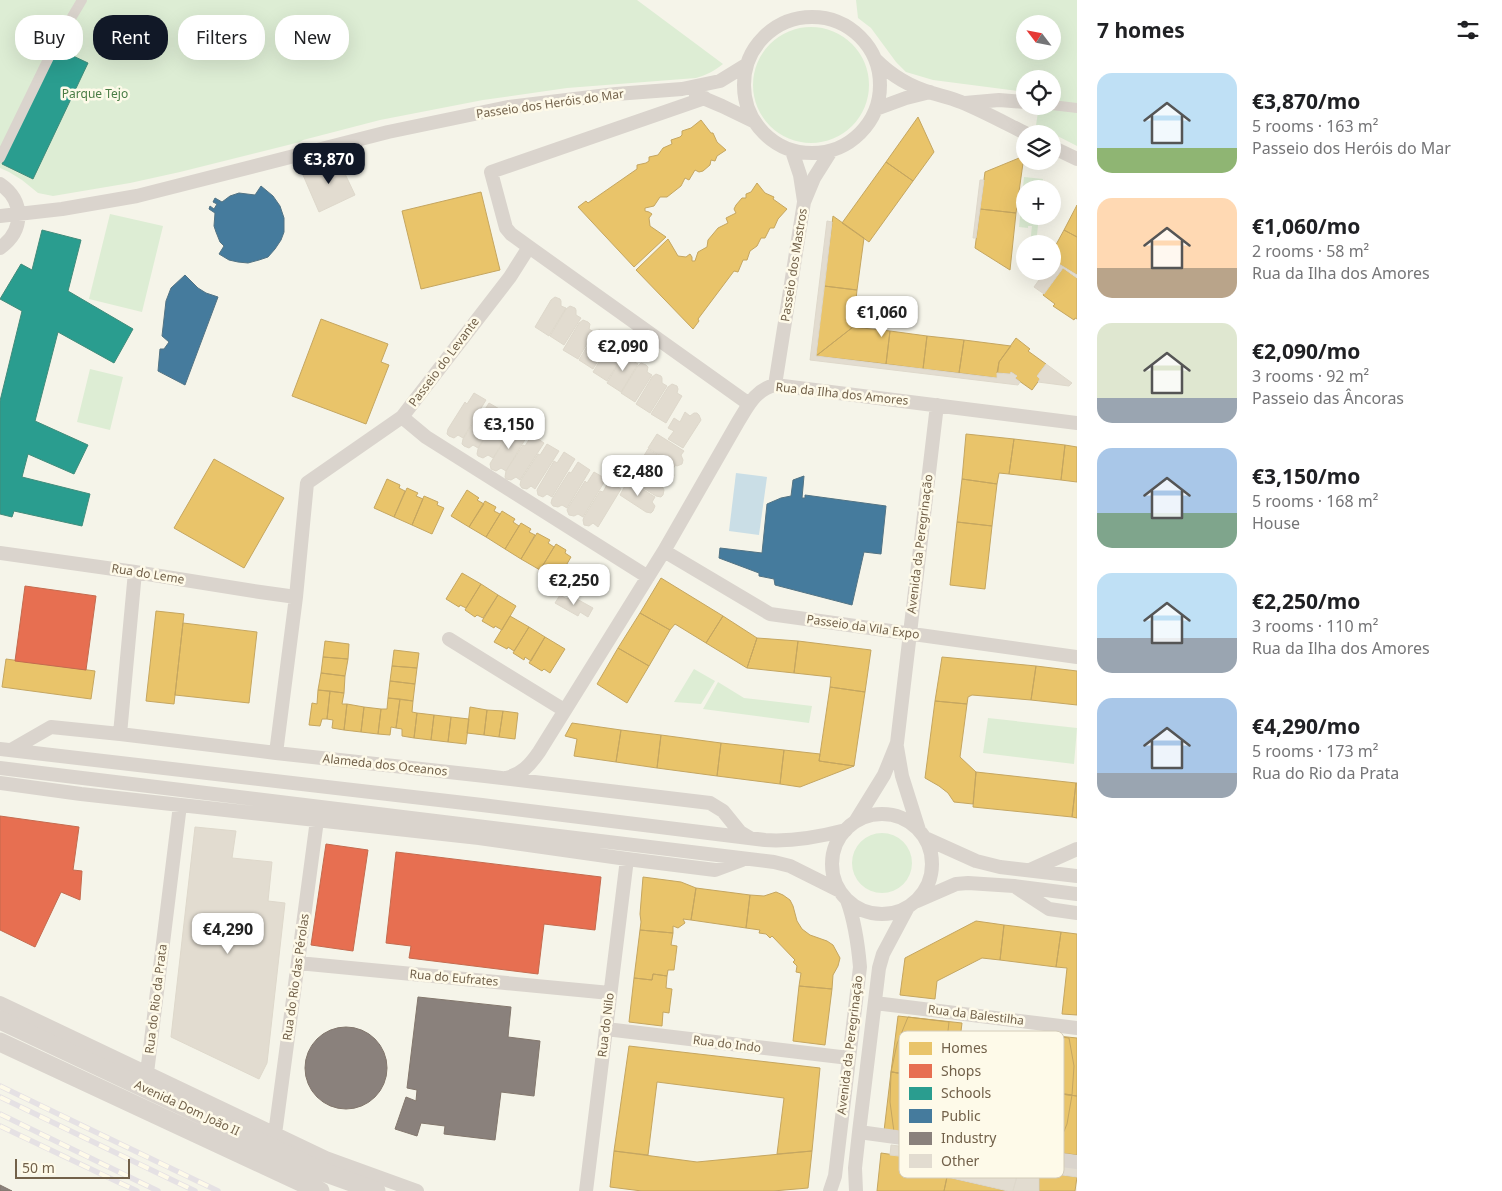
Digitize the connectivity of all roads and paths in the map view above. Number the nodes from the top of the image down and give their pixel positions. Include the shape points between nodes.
1 (82, 0) edge
2 (876, 59) junction
3 (746, 65) junction
4 (682, 90) junction
5 (930, 92) junction
6 (705, 98) junction
7 (1016, 101) edge
8 (964, 103) junction
9 (1061, 106) edge
10 (1077, 108) edge
11 (876, 109) junction
12 (753, 121) junction
13 (1016, 129) edge
14 (792, 151) junction
15 (831, 151) junction
16 (1061, 151) edge
17 (0, 158) edge
18 (1077, 159) edge
19 (0, 184) edge
20 (804, 202) junction
21 (20, 215) junction
22 (0, 216) edge
23 (529, 247) junction
24 (0, 248) edge
25 (775, 385) junction
26 (749, 404) junction
27 (936, 405) junction
28 (402, 417) junction
29 (1077, 423) edge
30 (664, 551) junction
31 (0, 554) edge
32 (135, 572) junction
33 (648, 577) junction
34 (296, 597) junction
35 (910, 634) junction
36 (449, 639) dead end
37 (1077, 657) edge
38 (564, 710) junction
39 (120, 734) junction
40 (897, 744) junction
41 (6, 750) edge
42 (539, 752) junction
43 (276, 753) junction
44 (0, 768) edge
45 (506, 778) junction
46 (0, 783) edge
47 (553, 784) junction
48 (180, 805) junction
49 (317, 820) junction
50 (851, 826) junction
51 (922, 834) junction
52 (751, 838) junction
53 (1077, 849) edge
54 (745, 859) junction
55 (627, 860) junction
56 (1028, 870) junction
57 (1077, 876) edge
58 (1014, 886) junction
59 (1077, 894) edge
60 (844, 896) junction
61 (912, 904) junction
62 (1077, 913) edge
63 (298, 963) junction
64 (610, 993) junction
65 (0, 1003) edge
66 (875, 1003) junction
67 (0, 1020) edge
68 (1077, 1028) edge
69 (606, 1030) junction
70 (0, 1042) edge
71 (849, 1058) junction
72 (147, 1074) junction
73 (859, 1132) junction
74 (275, 1134) junction
75 (899, 1138) edge
76 (1064, 1160) edge
77 (1077, 1162) edge
78 (320, 1191) edge
79 (376, 1191) edge
80 (417, 1191) edge
81 (586, 1191) edge
82 (830, 1191) edge
83 (856, 1191) edge

1 - 17 street via 54,47
2 - 3 street via 868,45 850,27 826,17 801,17 777,25 758,42
2 - 5 street via 890,73
2 - 11 street via 881,89
3 - 4 street, Passeio dos Heróis do Mar via 720,81
3 - 12 street via 744,94
4 - 6 street
4 - 21 street, Passeio dos Heróis do Mar via 508,107 388,132 137,196
5 - 8 street
5 - 11 street
6 - 12 street
6 - 23 street via 491,172 506,228
7 - 8 street
8 - 13 street
9 - 10 street
11 - 15 street via 866,128 853,140
12 - 14 street via 769,140
14 - 15 street via 811,154
14 - 20 street
15 - 20 street, Passeio dos Mastros
16 - 18 street
19 - 21 street via 12,195
20 - 25 street, Passeio dos Mastros
21 - 22 street, Passeio dos Heróis do Mar
21 - 24 street via 12,236
23 - 26 street
23 - 28 street, Passeio do Levante via 510,277
25 - 26 street, Rua da Ilha dos Amores via 758,392
25 - 27 street, Rua da Ilha dos Amores
26 - 30 street, Rua da Ilha dos Amores
27 - 29 street, Rua da Ilha dos Amores
27 - 35 street, Avenida da Peregrinação
28 - 33 street via 426,437
28 - 34 street, Passeio do Levante via 307,483
30 - 33 street, Rua da Ilha dos Amores
30 - 35 street, Passeio da Vila Expo via 770,614
31 - 32 street, Rua do Leme
32 - 34 street, Rua do Leme
32 - 39 street
33 - 38 street, Rua da Ilha dos Amores
34 - 43 street, Passeio do Levante
35 - 37 street, Passeio da Vila Expo
35 - 40 street, Avenida da Peregrinação
36 - 38 street
38 - 42 street, Rua da Ilha dos Amores
39 - 41 street, Alameda dos Oceanos via 52,727
39 - 43 street, Alameda dos Oceanos
40 - 50 street, Avenida da Peregrinação via 884,775
40 - 51 street, Avenida da Peregrinação via 902,776
41 - 52 street, Alameda dos Oceanos
42 - 45 street, Rua da Ilha dos Amores via 524,770
42 - 47 street via 539,774
43 - 45 street, Alameda dos Oceanos
44 - 54 street
45 - 47 street, Alameda dos Oceanos
46 - 48 street
47 - 52 street, Alameda dos Oceanos via 710,803 723,811 740,832
48 - 49 street
48 - 72 street, Rua do Rio da Prata
49 - 55 street via 479,838
49 - 63 street, Rua do Rio das Pérolas
50 - 51 street via 864,818 884,814 903,819
50 - 52 street, Alameda dos Oceanos via 793,841
50 - 60 street via 840,838 832,859 835,881
51 - 56 street via 976,861
51 - 61 street via 932,857 932,866 928,885
53 - 56 street
54 - 55 street via 715,870
54 - 60 street via 790,866
55 - 64 street, Rua do Nilo
56 - 57 street
58 - 59 street
58 - 61 street via 956,884
58 - 62 street via 1049,909
60 - 61 street via 856,907 876,914 898,912
60 - 71 street, Avenida da Peregrinação via 854,920 860,967
61 - 66 street, Avenida da Peregrinação via 883,954
63 - 64 street, Rua do Eufrates
63 - 74 street, Rua do Rio das Pérolas
64 - 69 street, Rua do Nilo
65 - 72 street
66 - 68 street, Rua da Balestilha
66 - 73 street, Avenida da Peregrinação
67 - 79 main road, Avenida Dom João II via 321,1171
69 - 71 street, Rua do Indo
69 - 81 street, Rua do Nilo
70 - 78 main road, Avenida Dom João II
71 - 82 street, Avenida da Peregrinação via 835,1176
72 - 74 street
73 - 75 street
73 - 83 street, Avenida da Peregrinação
74 - 80 street via 326,1158
76 - 77 street

